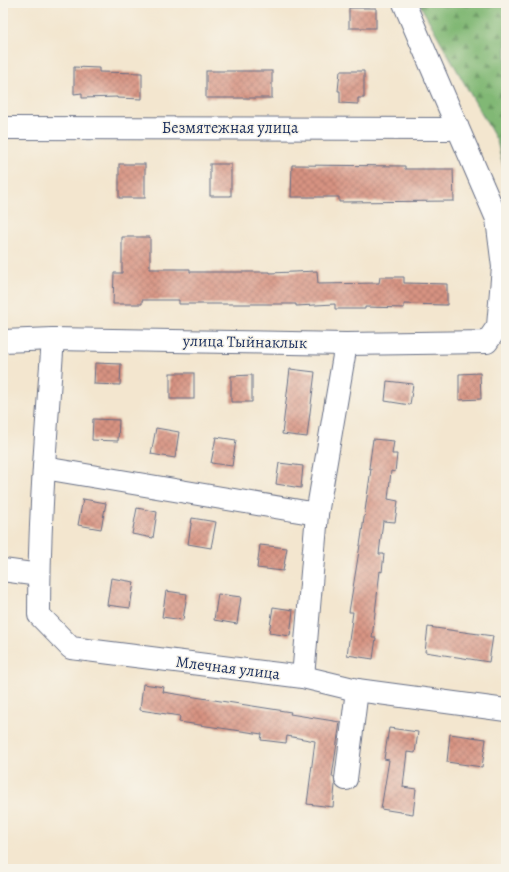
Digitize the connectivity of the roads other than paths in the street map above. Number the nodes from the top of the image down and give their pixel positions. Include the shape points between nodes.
1 (404, 3) edge
2 (457, 126) junction
3 (3, 128) edge
4 (52, 339) junction
5 (3, 341) edge
6 (346, 344) junction
7 (44, 468) junction
8 (317, 514) junction
9 (3, 570) edge
10 (39, 574) junction
11 (304, 677) junction
12 (358, 690) junction
13 (506, 710) edge
14 (346, 779) dead end

1 - 2 street
2 - 3 street, Безмятежная улица via 449,129
2 - 6 street, улица Тыйнаклык via 497,219 503,267 498,326 487,342
4 - 5 street, улица Тыйнаклык
4 - 6 street, улица Тыйнаклык
4 - 7 street, Млечная улица
6 - 8 street
7 - 8 street
7 - 10 street, Млечная улица
8 - 11 street
9 - 10 street
10 - 11 street, Млечная улица via 38,615 71,648
11 - 12 street, Млечная улица
12 - 13 street, Млечная улица
12 - 14 street

